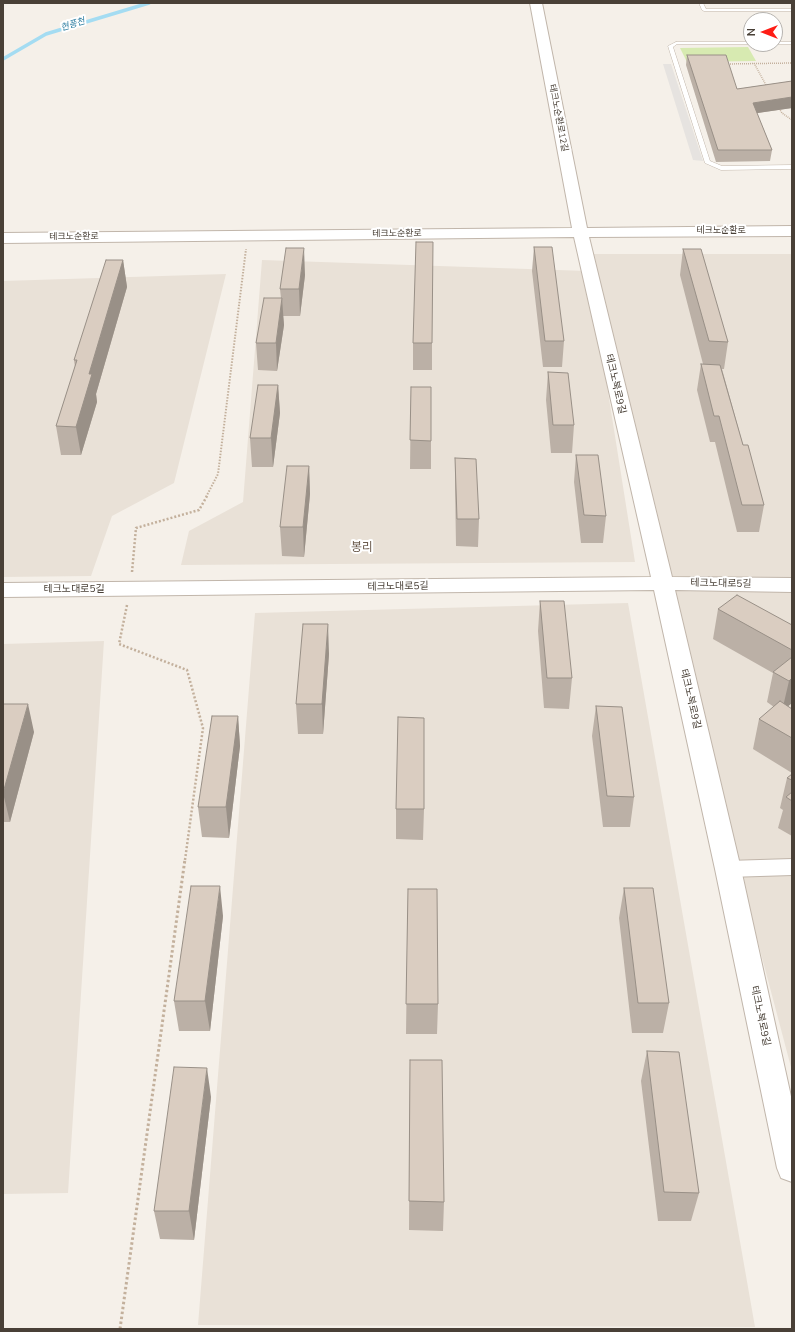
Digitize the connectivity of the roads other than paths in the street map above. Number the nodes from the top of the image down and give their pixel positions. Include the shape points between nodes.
1 (536, 3) edge
2 (701, 3) edge
3 (792, 10) edge
4 (743, 44) edge
5 (792, 168) edge
6 (792, 220) edge
7 (579, 227) junction
8 (3, 228) edge
9 (792, 231) edge
10 (3, 238) edge
11 (663, 583) junction
12 (792, 585) edge
13 (3, 590) edge
14 (792, 867) edge
15 (728, 869) junction
16 (792, 1168) edge

1 - 7 street, 테크노순환로12길
2 - 3 lane via 704,10
4 - 5 lane via 670,46 707,162 721,168
6 - 7 street, 테크노순환로
7 - 8 street, 테크노순환로
7 - 9 street, 테크노순환로
7 - 10 street, 테크노순환로 via 248,236
7 - 11 street, 테크노북로9길
11 - 12 street, 테크노대로5길
11 - 13 street, 테크노대로5길
11 - 15 street, 테크노북로9길
14 - 15 street
15 - 16 street, 테크노북로9길

